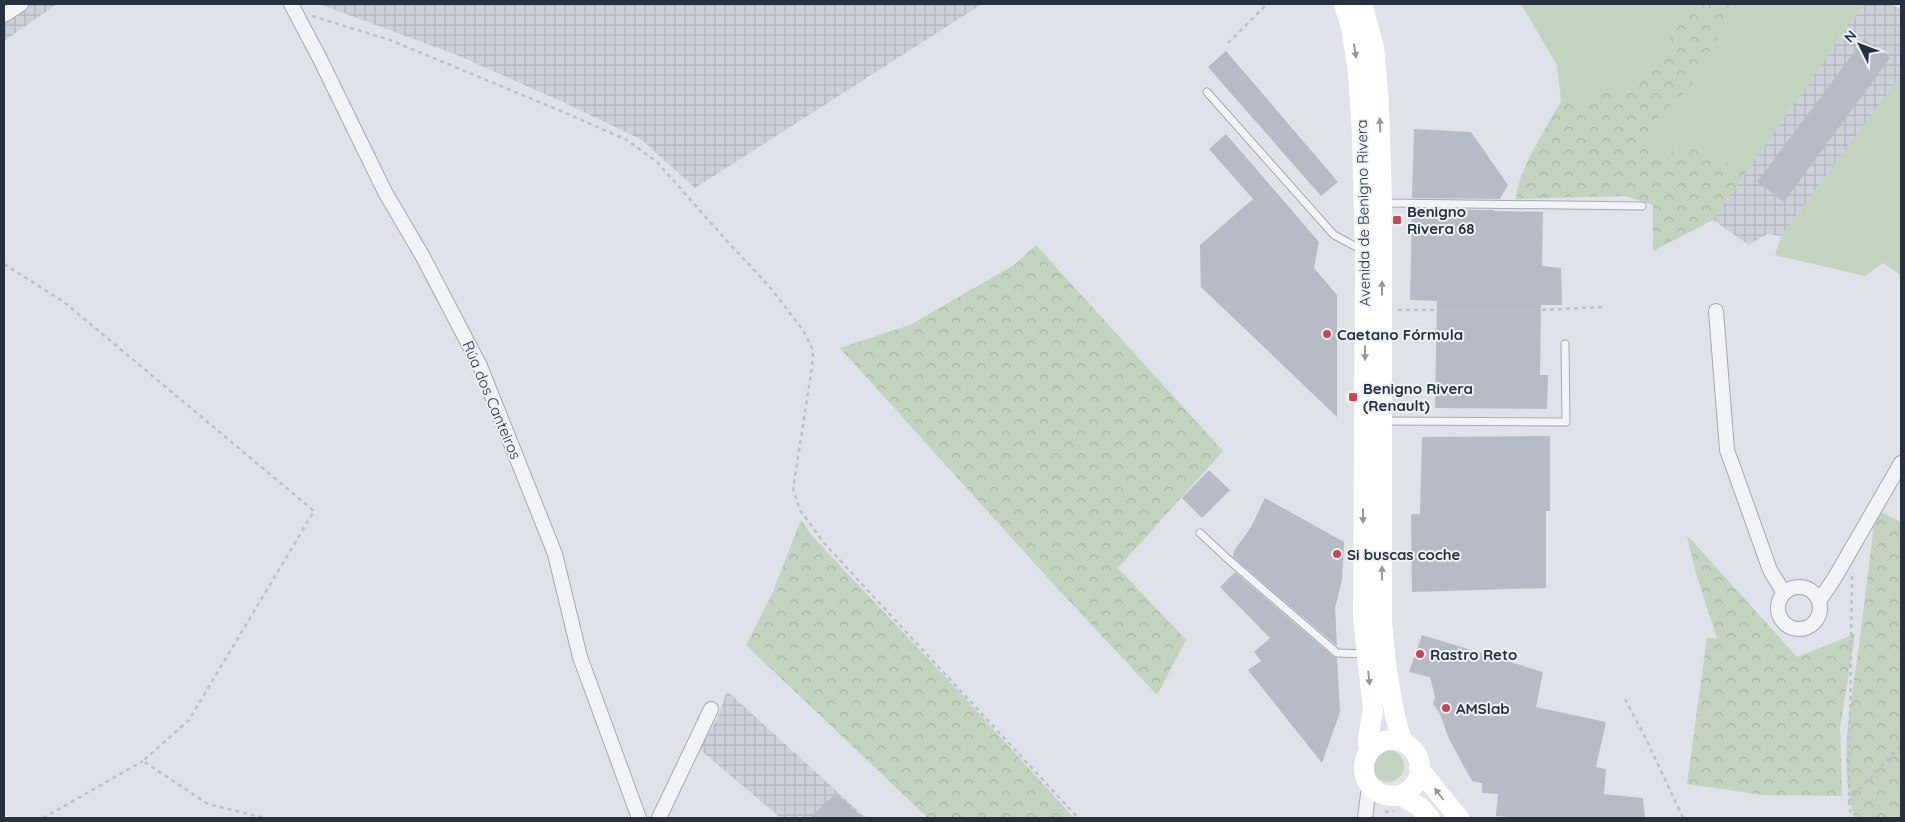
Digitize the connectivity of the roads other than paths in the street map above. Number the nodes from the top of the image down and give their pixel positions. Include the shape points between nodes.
1 (21, 4) edge
2 (1344, 4) edge
3 (1362, 4) edge
4 (292, 7) edge
5 (4, 15) edge
6 (1207, 92) dead end
7 (1382, 203) junction
8 (1642, 206) dead end
9 (1365, 252) junction
10 (1716, 311) dead end
11 (1565, 344) dead end
12 (1382, 420) junction
13 (1901, 463) edge
14 (1200, 533) dead end
15 (1784, 593) junction
16 (1819, 601) junction
17 (1366, 654) junction
18 (711, 709) dead end
19 (1402, 742) junction
20 (1368, 752) junction
21 (1420, 769) junction
22 (1372, 788) junction
23 (1400, 795) junction
24 (640, 818) edge
25 (659, 818) edge
26 (1366, 818) edge
27 (1430, 818) edge
28 (1459, 818) edge

1 - 5 street
2 -> 9 main road, Avenida de Benigno Rivera via 1358,72
7 -> 3 main road, Avenida de Benigno Rivera via 1374,48
4 - 24 street, Rúa dos Canteiros via 385,192 480,366 555,554 580,656
6 - 9 lane via 1334,235
7 - 8 lane
12 -> 7 main road, Avenida de Benigno Rivera
9 -> 17 main road, Avenida de Benigno Rivera via 1363,619
10 - 15 street via 1727,450 1770,570
11 - 12 lane via 1566,422
19 -> 12 main road, Avenida de Benigno Rivera via 1386,674 1382,621
13 - 16 street
14 - 17 lane via 1337,653
15 - 16 street via 1800,587 1812,591
15 - 16 street via 1778,605 1780,617 1794,629 1807,628 1817,620
17 -> 20 main road, Avenida de Benigno Rivera via 1373,710
18 - 25 street
19 - 20 main road via 1387,740
19 - 21 main road via 1415,752
20 - 22 main road via 1364,771
21 - 23 main road via 1414,785
28 -> 21 main road
22 - 23 main road via 1390,796
22 - 26 street via 1368,794
23 - 27 main road via 1420,807

